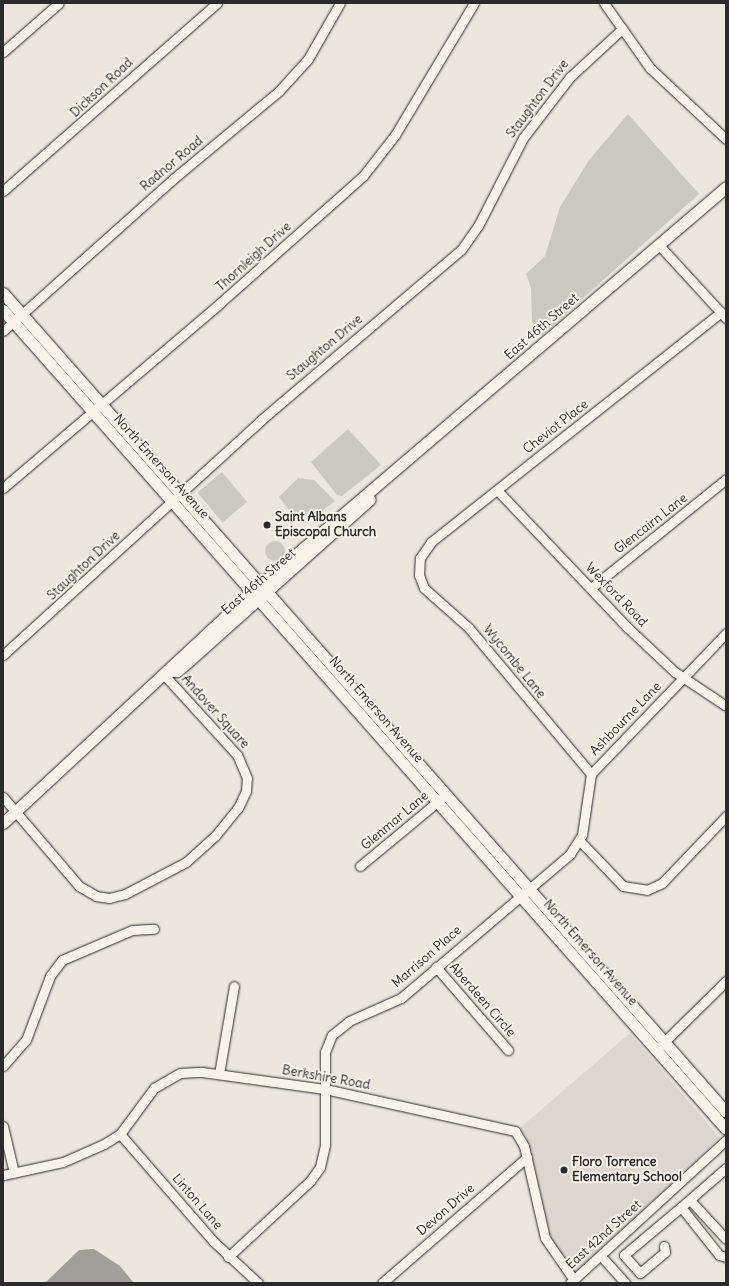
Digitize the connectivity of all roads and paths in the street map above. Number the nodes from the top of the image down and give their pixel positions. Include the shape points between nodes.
1 (59, 3) edge
2 (217, 3) edge
3 (340, 3) edge
4 (474, 3) edge
5 (604, 3) edge
6 (622, 29) junction
7 (3, 52) edge
8 (726, 139) edge
9 (726, 187) edge
10 (3, 191) edge
11 (659, 245) junction
12 (3, 293) edge
13 (3, 310) edge
14 (724, 315) edge
15 (18, 318) junction
16 (3, 331) edge
17 (97, 407) junction
18 (726, 479) edge
19 (3, 488) edge
20 (497, 490) junction
21 (176, 496) junction
22 (418, 569) joint
23 (591, 588) junction
24 (261, 592) junction
25 (726, 633) edge
26 (3, 655) edge
27 (168, 674) junction
28 (684, 678) junction
29 (726, 706) edge
30 (591, 774) junction
31 (447, 794) junction
32 (3, 797) edge
33 (438, 802) junction
34 (16, 811) junction
35 (726, 816) edge
36 (3, 822) edge
37 (580, 841) junction
38 (360, 866) dead end
39 (524, 891) junction
40 (154, 929) dead end
41 (436, 967) junction
42 (726, 982) edge
43 (234, 986) dead end
44 (661, 1046) junction
45 (508, 1050) dead end
46 (3, 1066) edge
47 (219, 1074) junction
48 (325, 1089) junction
49 (726, 1112) edge
50 (3, 1126) edge
51 (726, 1129) edge
52 (120, 1134) junction
53 (726, 1140) edge
54 (527, 1157) junction
55 (726, 1168) edge
56 (14, 1173) junction
57 (3, 1175) edge
58 (672, 1190) junction
59 (685, 1203) junction
60 (726, 1238) edge
61 (664, 1246) dead end
62 (601, 1256) junction
63 (228, 1257) junction
64 (726, 1257) edge
65 (572, 1281) edge
66 (258, 1283) edge
67 (382, 1283) edge
68 (625, 1283) edge

1 - 7 street
2 - 10 street, Dickson Road
3 - 15 street, Radnor Road via 308,59 279,91 173,179
4 - 17 street, Thornleigh Drive via 395,135 368,170 220,304
5 - 6 street
6 - 8 street via 650,68
6 - 21 street, Staughton Drive via 570,76 523,138 478,226 460,250
9 - 11 main road, East 46th Street
11 - 14 street
11 - 24 main road, East 46th Street via 377,488 370,490
12 - 15 main road, North Emerson Avenue
13 - 15 main road, North Emerson Avenue
14 - 20 street, Cheviot Place
15 - 16 street, Radnor Road
15 - 17 main road, North Emerson Avenue
17 - 19 street, Thornleigh Drive
17 - 21 main road, North Emerson Avenue
18 - 23 street, Glencairn Lane
20 - 22 street, Cheviot Place via 429,544 421,555
20 - 23 street, Wexford Road
21 - 24 main road, North Emerson Avenue
21 - 26 street, Staughton Drive via 84,585
22 - 30 street, Wycombe Lane via 426,590 474,633
23 - 28 street, Wexford Road via 626,627
24 - 27 main road, East 46th Street via 177,671
24 - 31 main road, North Emerson Avenue
24 - 33 main road, North Emerson Avenue
25 - 28 street, Ashbourne Lane
27 - 34 main road, East 46th Street
27 - 34 street, Andover Square via 237,756 245,770 247,786 242,801 207,844 158,879 117,897 101,898 80,886
28 - 29 street, Wexford Road
28 - 30 street, Ashbourne Lane
30 - 37 street, Ashbourne Lane
31 - 33 street, Glenmar Lane
31 - 39 main road, North Emerson Avenue
32 - 34 street, Andover Square
33 - 38 street, Glenmar Lane
33 - 39 main road, North Emerson Avenue
34 - 36 main road, East 46th Street
35 - 37 street via 662,883 647,890 623,886
37 - 39 street, Marrison Place via 570,854
39 - 41 street, Marrison Place
39 - 44 main road, North Emerson Avenue
40 - 46 street via 132,930 62,960 50,976 26,1040
41 - 45 street, Aberdeen Circle
41 - 48 street, Marrison Place via 394,1003 338,1029 325,1052
42 - 44 street
43 - 47 street
44 - 49 main road, North Emerson Avenue
44 - 51 main road, North Emerson Avenue
47 - 48 street, Berkshire Road
47 - 52 street, Berkshire Road via 186,1072 167,1078 148,1095
48 - 54 street, Berkshire Road via 505,1126 519,1136
48 - 63 street, Marrison Place via 325,1150 318,1172
50 - 56 street
52 - 56 street, Berkshire Road via 73,1159
52 - 63 street, Linton Lane
53 - 58 street, East 42nd Street
54 - 65 street, Berkshire Road via 543,1233
54 - 67 street, Devon Drive
55 - 59 street
56 - 57 street, Berkshire Road
58 - 59 street
58 - 62 street, East 42nd Street
59 - 60 street
59 - 61 street via 624,1255 640,1273 665,1252
59 - 64 street via 719,1255
62 - 65 street, East 42nd Street
62 - 68 street
63 - 66 street, Linton Lane

